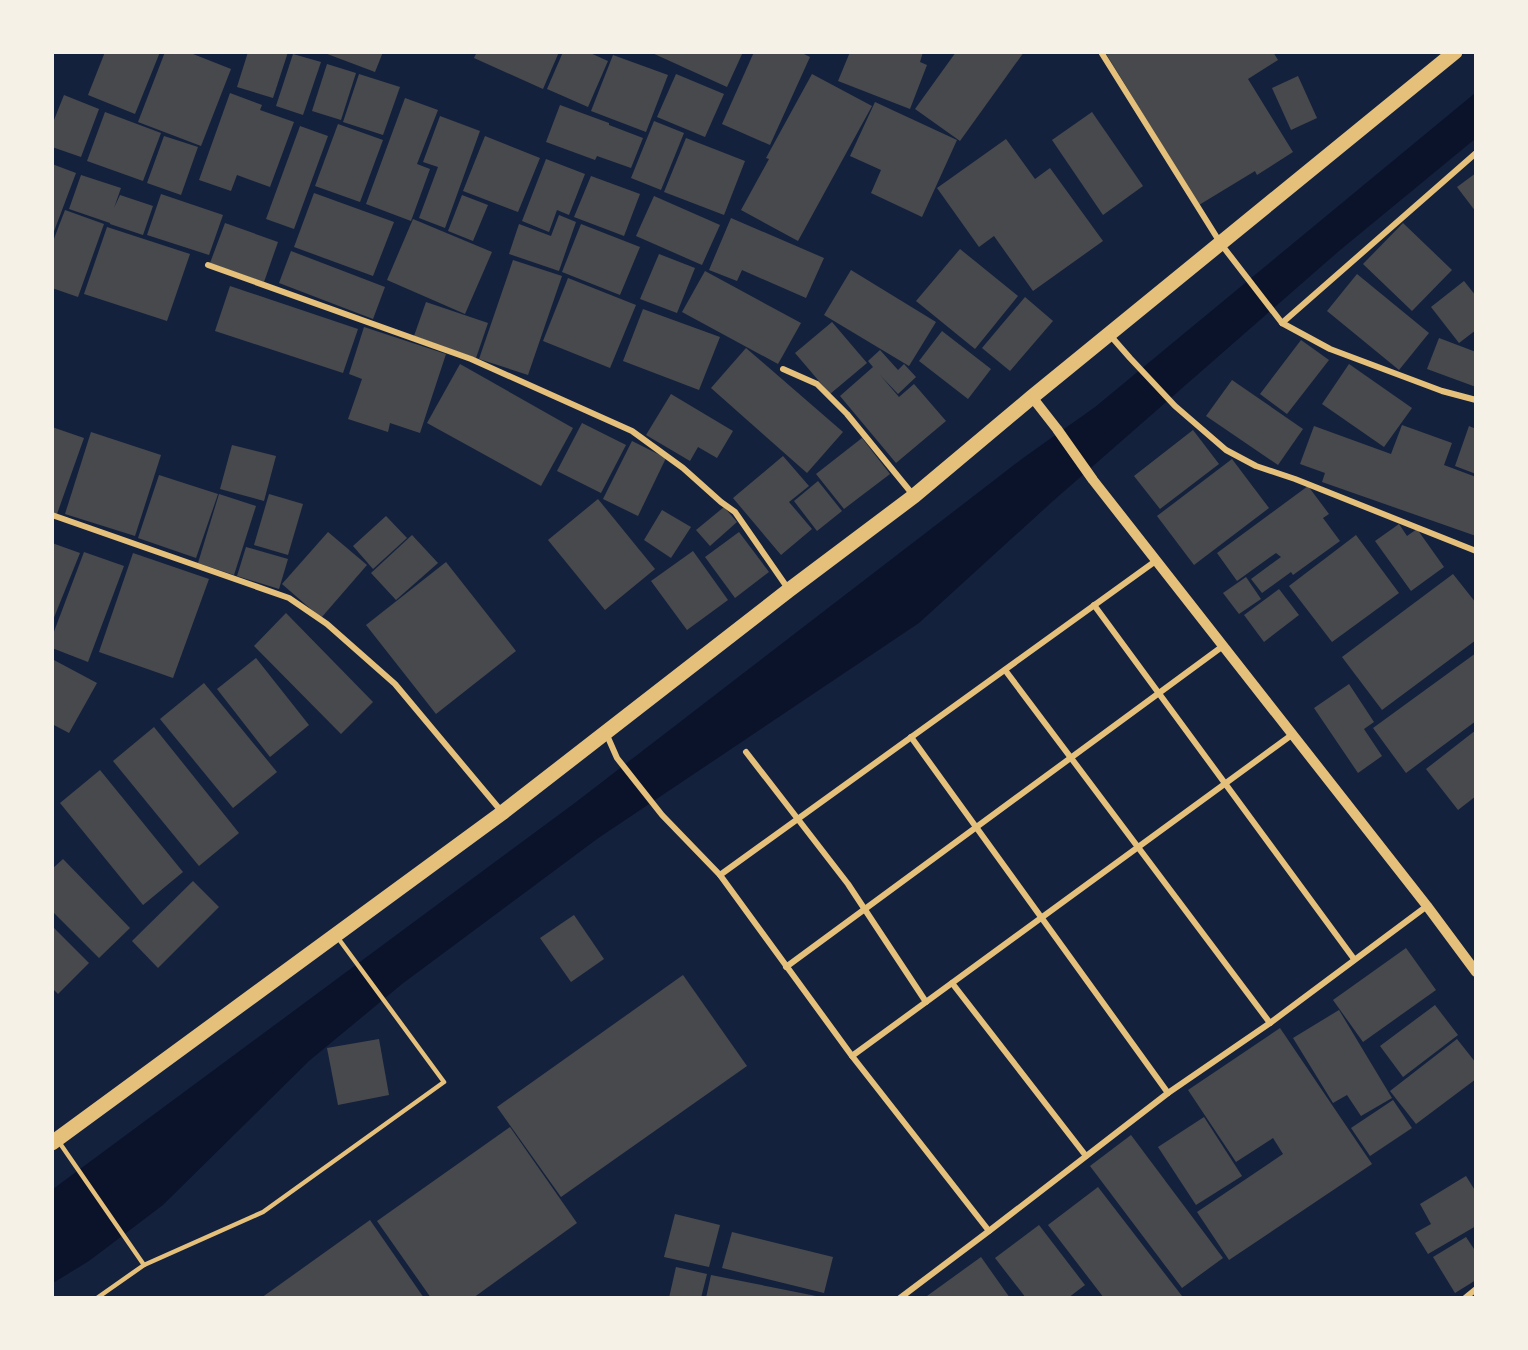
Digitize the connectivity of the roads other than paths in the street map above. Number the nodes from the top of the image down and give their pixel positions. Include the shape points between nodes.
1 (1101, 52) edge
2 (1455, 52) edge
3 (1476, 153) edge
4 (1221, 244) junction
5 (208, 264) dead end
6 (1281, 321) junction
7 (1109, 334) junction
8 (783, 369) dead end
9 (1032, 397) junction
10 (1476, 400) edge
11 (914, 496) junction
12 (52, 514) edge
13 (1476, 551) edge
14 (1157, 560) junction
15 (789, 590) junction
16 (1094, 605) junction
17 (1224, 645) junction
18 (1005, 670) junction
19 (1159, 693) junction
20 (606, 733) junction
21 (1293, 735) junction
22 (911, 737) junction
23 (746, 752) dead end
24 (1071, 758) junction
25 (1226, 784) junction
26 (502, 813) junction
27 (797, 819) junction
28 (976, 827) junction
29 (1138, 847) junction
30 (720, 875) junction
31 (1427, 906) junction
32 (864, 910) junction
33 (1042, 918) junction
34 (335, 935) junction
35 (1354, 959) junction
36 (786, 967) junction
37 (1476, 972) edge
38 (952, 983) junction
39 (926, 1002) junction
40 (1270, 1023) junction
41 (852, 1056) junction
42 (1168, 1093) junction
43 (55, 1141) edge
44 (1086, 1156) junction
45 (989, 1231) junction
46 (144, 1265) junction
47 (1476, 1289) edge
48 (96, 1298) edge
49 (900, 1298) edge
50 (1464, 1298) edge

1 - 4 street
2 - 4 main road
3 - 6 street
4 - 6 street
4 - 7 main road
5 - 15 street via 471,359 632,432 735,512
6 - 10 street via 1330,350
7 - 9 main road
7 - 13 street via 1175,406 1226,450 1256,466
8 - 11 street via 817,384 847,414
9 - 11 main road
9 - 14 street
11 - 15 main road
12 - 26 street via 289,598 327,624 394,684
14 - 16 street
14 - 17 street
15 - 20 main road
16 - 18 street
16 - 19 street
17 - 19 street
17 - 21 street
18 - 22 street
18 - 24 street
19 - 24 street
19 - 25 street
20 - 26 main road
20 - 30 street via 617,758 663,815
21 - 25 street
21 - 31 street
22 - 27 street
22 - 28 street
23 - 27 street
24 - 28 street
24 - 29 street
25 - 29 street
25 - 35 street
26 - 34 main road
27 - 30 street
27 - 32 street
28 - 32 street
28 - 33 street
29 - 33 street
29 - 40 street
30 - 36 street
31 - 35 street
31 - 37 street
32 - 36 street
32 - 39 street
33 - 38 street
33 - 42 street
34 - 43 main road
34 - 46 lane via 444,1082 263,1212
35 - 40 street
36 - 41 street
38 - 39 street
38 - 44 street
39 - 41 street
40 - 42 street
41 - 45 street
42 - 44 street
43 - 46 lane
44 - 45 street
45 - 49 street
46 - 48 lane
47 - 50 street

